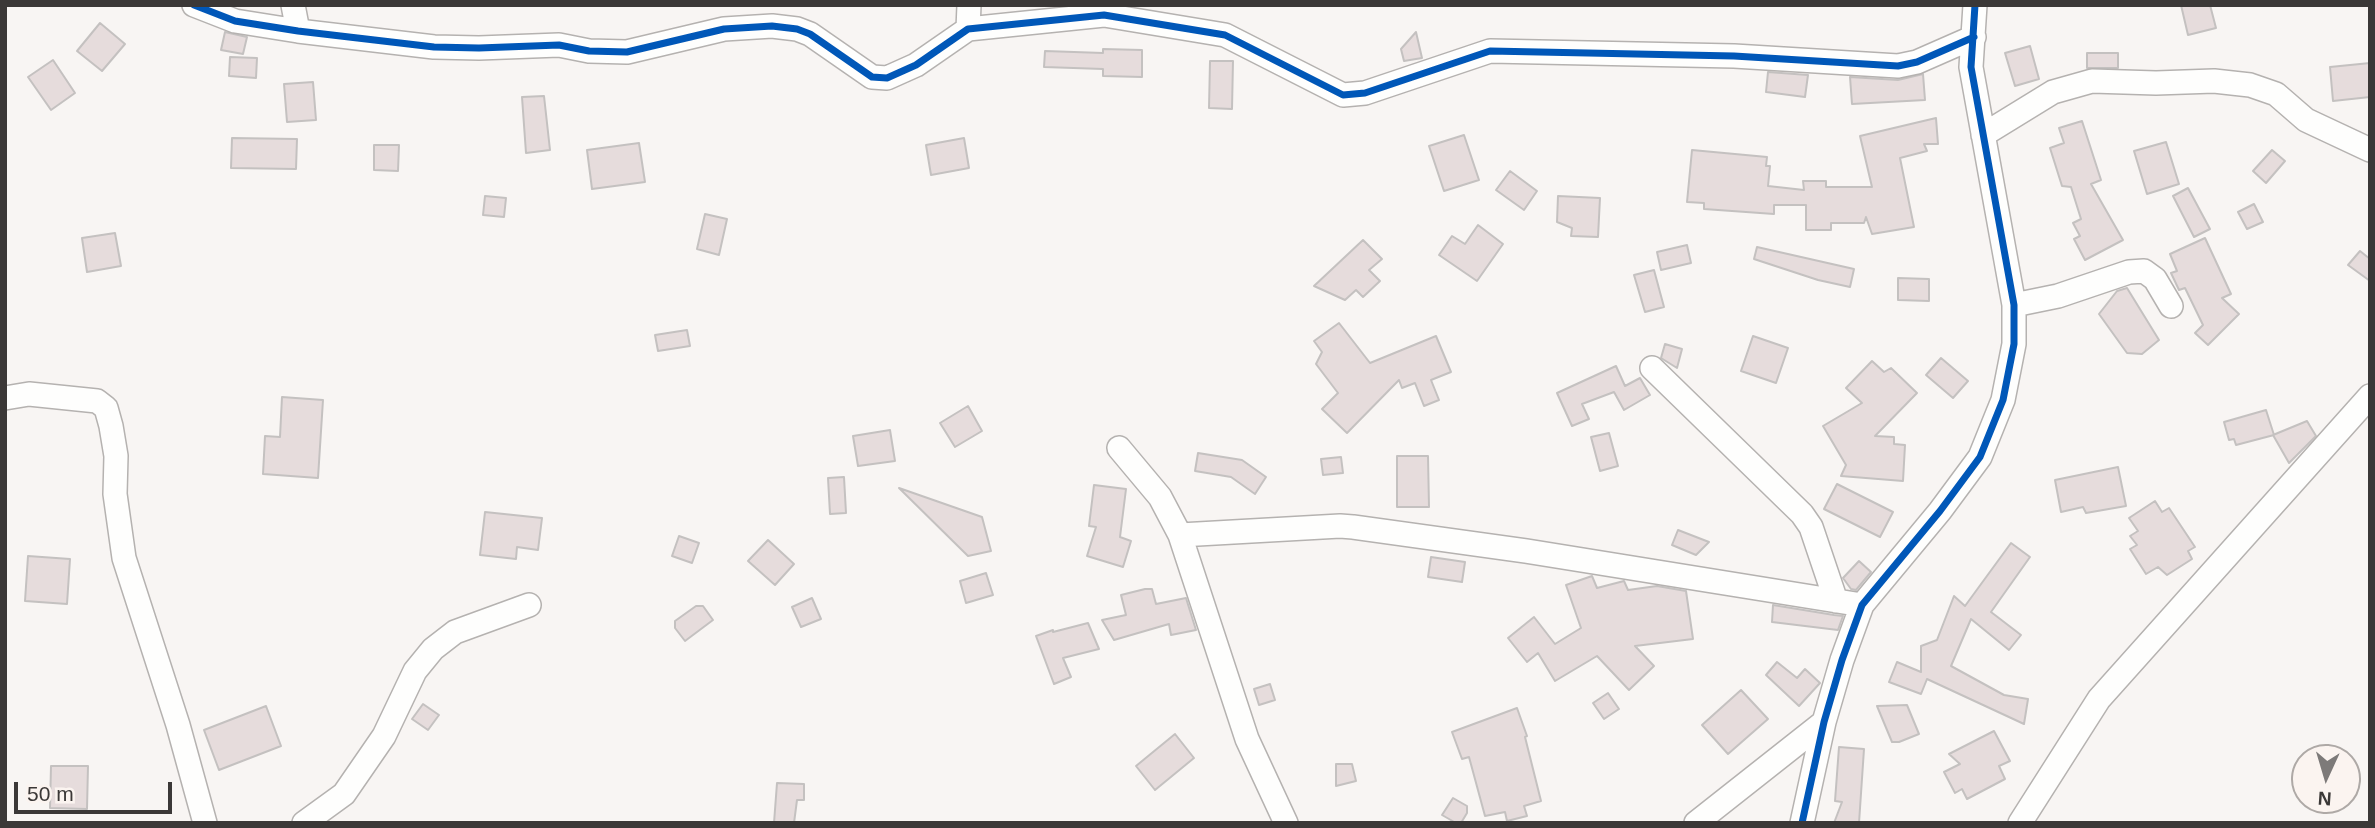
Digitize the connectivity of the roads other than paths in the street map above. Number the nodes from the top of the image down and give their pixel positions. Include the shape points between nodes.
1 (194, 5) edge
2 (293, 5) edge
3 (969, 5) edge
4 (1975, 5) edge
5 (968, 29) junction
6 (298, 31) junction
7 (1974, 37) junction
8 (1983, 135) junction
9 (2370, 150) edge
10 (2014, 305) junction
11 (2171, 306) dead end
12 (1652, 368) dead end
13 (2370, 396) edge
14 (5, 398) edge
15 (1119, 449) dead end
16 (1180, 534) junction
17 (1836, 601) junction
18 (529, 605) dead end
19 (1863, 605) junction
20 (1824, 722) junction
21 (205, 823) edge
22 (304, 823) edge
23 (1286, 823) edge
24 (1696, 823) edge
25 (1802, 823) edge
26 (2020, 823) edge

1 - 6 street via 235,21
2 - 6 street
3 - 5 street
4 - 7 street
5 - 6 street via 916,65 887,78 872,77 810,34 772,26 724,29 627,52 559,46 434,47
5 - 7 street via 1104,15 1225,35 1343,95 1365,93 1490,51 1734,56 1898,66
7 - 8 street via 1971,67
8 - 9 street via 2053,92 2092,81 2214,81 2276,94 2306,120
8 - 10 street
10 - 11 street via 2144,271 2155,279
10 - 19 street via 2014,344 2003,400 1980,457
12 - 17 street via 1802,514 1811,527
13 - 26 street via 2099,699
14 - 21 street via 29,394 97,401 106,408 116,456 115,494 124,558
15 - 16 street via 1160,497
16 - 17 street via 1353,527
16 - 23 street via 1247,740
17 - 19 street
18 - 22 street via 455,632 433,649 415,671 384,736 344,794
19 - 20 street
20 - 24 street
20 - 25 street

